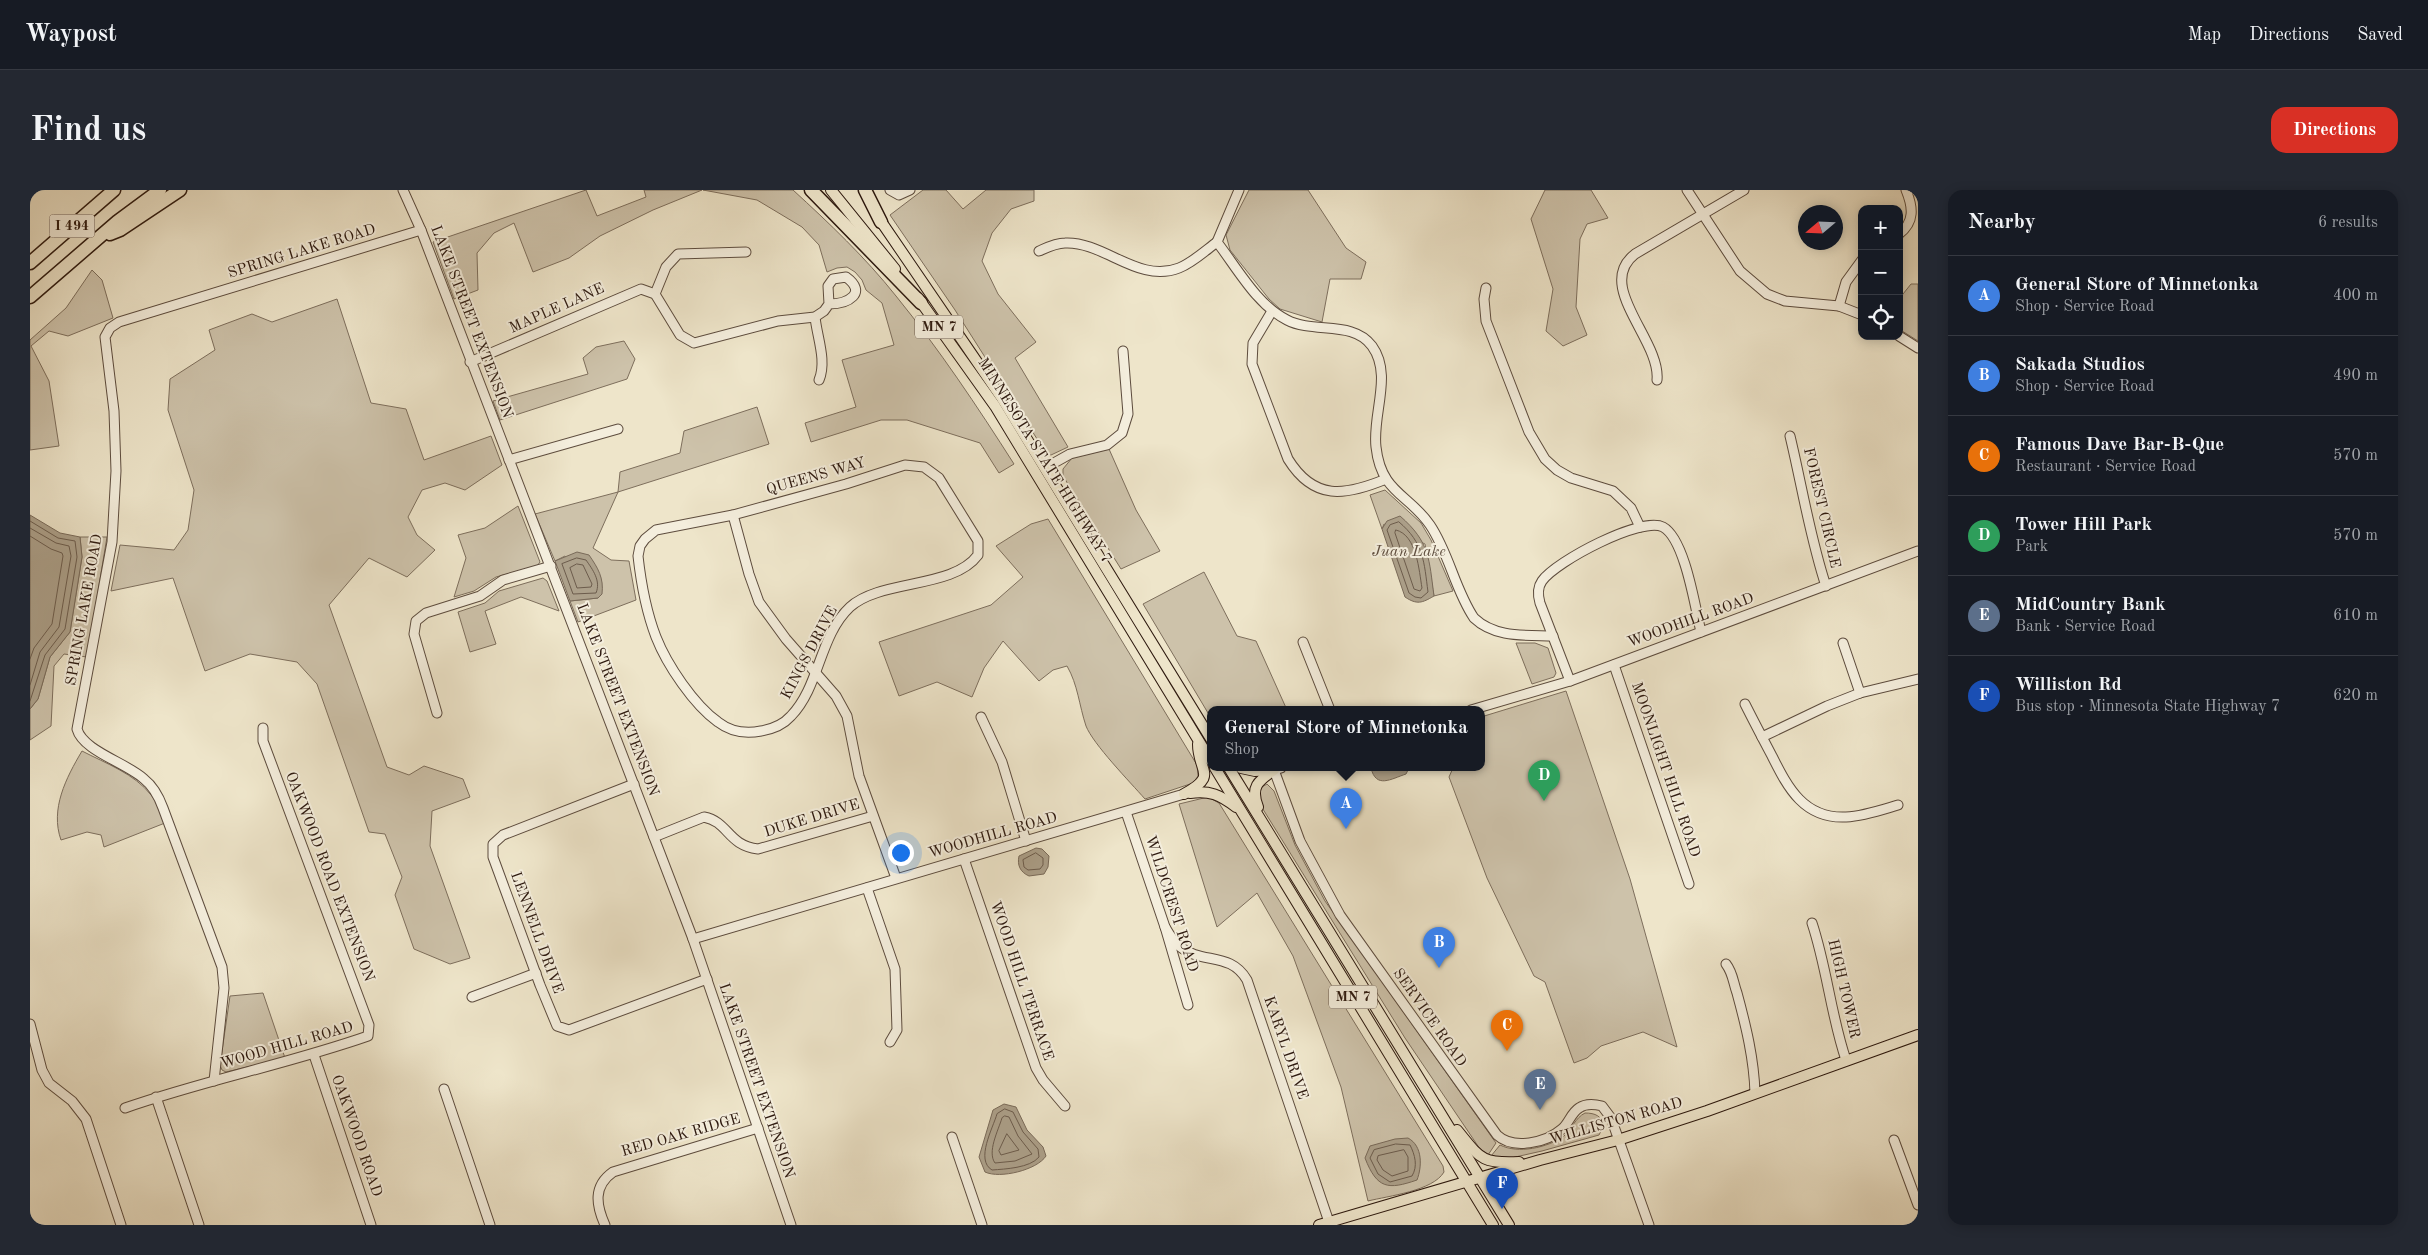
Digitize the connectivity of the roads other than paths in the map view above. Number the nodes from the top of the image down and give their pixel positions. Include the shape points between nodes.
1 (114, 190) edge
2 (160, 190) edge
3 (180, 190) edge
4 (403, 190) edge
5 (811, 190) edge
6 (831, 190) edge
7 (858, 190) edge
8 (865, 190) edge
9 (890, 190) edge
10 (910, 190) edge
11 (1239, 190) edge
12 (1686, 190) edge
13 (1744, 190) edge
14 (1906, 190) edge
15 (1703, 215) junction
16 (881, 222) junction
17 (421, 230) junction
18 (1903, 230) edge
19 (98, 238) junction
20 (1216, 242) junction
21 (1039, 251) dead end
22 (746, 252) dead end
23 (30, 263) edge
24 (1858, 266) edge
25 (1486, 288) dead end
26 (656, 294) junction
27 (30, 297) edge
28 (921, 303) junction
29 (829, 304) dead end
30 (1839, 306) junction
31 (1272, 310) junction
32 (1858, 313) edge
33 (815, 316) junction
34 (1903, 339) edge
35 (1918, 348) edge
36 (1123, 351) dead end
37 (470, 362) junction
38 (819, 380) dead end
39 (1656, 380) dead end
40 (618, 429) dead end
41 (1790, 436) dead end
42 (509, 460) junction
43 (1044, 468) junction
44 (1386, 480) junction
45 (733, 515) junction
46 (1640, 527) junction
47 (980, 550) joint
48 (1918, 552) edge
49 (639, 565) joint
50 (550, 566) junction
51 (1826, 586) junction
52 (1701, 632) junction
53 (1553, 636) junction
54 (1303, 642) dead end
55 (1843, 643) dead end
56 (1614, 665) junction
57 (814, 673) junction
58 (1918, 679) edge
59 (1570, 681) junction
60 (1860, 693) junction
61 (1745, 704) dead end
62 (1328, 706) edge
63 (1485, 706) edge
64 (438, 713) dead end
65 (981, 717) dead end
66 (263, 728) dead end
67 (1207, 733) edge
68 (1762, 737) junction
69 (1199, 741) junction
70 (1207, 754) edge
71 (1217, 771) edge
72 (1230, 771) edge
73 (1274, 771) edge
74 (1278, 771) edge
75 (634, 784) junction
76 (1184, 794) junction
77 (1898, 805) dead end
78 (1240, 810) junction
79 (1126, 812) junction
80 (873, 816) junction
81 (1270, 835) junction
82 (654, 837) junction
83 (1026, 841) junction
84 (964, 859) junction
85 (896, 878) junction
86 (1689, 884) dead end
87 (867, 888) junction
88 (1812, 923) dead end
89 (1165, 927) junction
90 (693, 939) junction
91 (1726, 964) dead end
92 (536, 973) junction
93 (707, 979) junction
94 (472, 997) dead end
95 (1188, 1006) dead end
96 (30, 1024) edge
97 (1918, 1035) edge
98 (368, 1036) joint
99 (890, 1042) dead end
100 (314, 1055) junction
101 (1846, 1060) junction
102 (214, 1081) junction
103 (444, 1089) dead end
104 (1755, 1093) junction
105 (156, 1097) junction
106 (1433, 1100) junction
107 (1065, 1106) dead end
108 (125, 1108) dead end
109 (758, 1128) junction
110 (952, 1137) dead end
111 (1618, 1140) junction
112 (1894, 1140) dead end
113 (1540, 1160) junction
114 (1481, 1178) junction
115 (1467, 1182) junction
116 (1918, 1205) edge
117 (1326, 1224) edge
118 (120, 1225) edge
119 (199, 1225) edge
120 (371, 1225) edge
121 (490, 1225) edge
122 (605, 1225) edge
123 (791, 1225) edge
124 (982, 1225) edge
125 (1493, 1225) edge
126 (1510, 1225) edge
127 (1649, 1225) edge

1 - 23 highway, I 494
2 - 19 highway, I 494
3 - 19 highway via 120,230
4 - 17 street, LAKE STREET EXTENSION
5 - 28 highway
6 - 28 main road, MINNESOTA STATE HIGHWAY 7 / MN 7
7 - 16 main road, MINNESOTA STATE HIGHWAY 7 / MN 7
8 - 16 highway
9 - 10 street via 899,195
11 - 20 street
12 - 15 street
13 - 15 street
14 - 18 street via 1912,217
15 - 30 street via 1740,270 1767,294 1785,301
15 - 39 street via 1635,254 1620,274 1623,291 1656,362
16 - 43 main road, MINNESOTA STATE HIGHWAY 7 / MN 7 via 976,359
17 - 37 street, LAKE STREET EXTENSION
17 - 102 street, SPRING LAKE ROAD via 119,322 105,337 114,411 116,465 112,542 77,729 87,744 146,780 166,815 223,972
19 - 27 highway, I 494
20 - 21 street via 1189,262 1168,271 1145,270 1072,243 1055,244
20 - 31 street
22 - 26 street via 678,254 666,267
24 - 30 street via 1846,282
25 - 46 street via 1486,321 1536,446 1557,470 1571,478 1613,491 1623,498
26 - 33 street via 680,335 694,343 778,321
26 - 37 street, MAPLE LANE via 641,289 632,291
28 - 69 main road, MINNESOTA STATE HIGHWAY 7 / MN 7 via 995,406
29 - 33 street via 824,312
30 - 32 street
31 - 44 street via 1288,321 1352,332 1371,344 1381,366 1376,446
31 - 44 street via 1253,343 1252,364 1288,460 1302,478 1329,492 1352,492
33 - 38 street via 823,362
34 - 35 street
36 - 43 street via 1128,414 1122,433 1107,445 1070,454
37 - 42 street, LAKE STREET EXTENSION
40 - 42 street
41 - 51 street, FOREST CIRCLE via 1812,540
42 - 50 street, LAKE STREET EXTENSION
43 - 67 main road, MINNESOTA STATE HIGHWAY 7 / MN 7
44 - 53 street via 1430,525 1467,608 1478,622 1494,632
45 - 47 street, QUEENS WAY via 899,466 918,466 943,482 978,541
45 - 49 street, QUEENS WAY via 656,530 640,546
45 - 57 street via 759,602
46 - 52 street via 1661,526 1676,538
46 - 53 street via 1574,555 1542,582 1538,596
47 - 57 street, KINGS DRIVE via 975,560 964,568 872,595 851,606 837,624
48 - 51 street, WOODHILL ROAD
49 - 57 street, KINGS DRIVE via 650,618 666,657 690,691 719,723 753,733 784,723 798,709
50 - 64 street via 503,580 480,596 426,613 416,621 414,634
50 - 75 street, LAKE STREET EXTENSION
51 - 52 street, WOODHILL ROAD
52 - 56 street, WOODHILL ROAD
53 - 59 street
54 - 62 street
55 - 60 street
56 - 59 street, WOODHILL ROAD
56 - 86 street, MOONLIGHT HILL ROAD
57 - 80 street via 836,696 847,716 857,768
58 - 60 street
59 - 63 street, WOODHILL ROAD
60 - 68 street
61 - 68 street
65 - 83 street via 1002,762
66 - 98 street, OAKWOOD ROAD EXTENSION via 263,741 369,1025
68 - 77 street via 1794,795 1817,812 1846,817
69 - 70 main road, MINNESOTA STATE HIGHWAY 7 / MN 7
69 - 76 main road via 1197,745 1204,778
71 - 78 main road, MN 7
72 - 81 main road, MN 7
73 - 81 main road via 1260,779 1254,796
74 - 111 street, SERVICE ROAD via 1300,841 1340,915 1497,1135 1509,1143 1525,1144 1555,1134 1578,1108 1595,1104 1609,1113
75 - 82 street, LAKE STREET EXTENSION
75 - 92 street, LENNELL DRIVE via 503,835 493,844 493,858
76 - 78 main road via 1214,792
76 - 79 street, WOODHILL ROAD
78 - 115 main road, MN 7
79 - 83 street, WOODHILL ROAD
79 - 89 street, WILDCREST ROAD
80 - 82 street, DUKE DRIVE via 758,850 741,845 719,823 704,817
80 - 85 street
81 - 106 main road, MN 7
82 - 90 street, LAKE STREET EXTENSION
83 - 84 street, WOODHILL ROAD
84 - 85 street, WOODHILL ROAD
84 - 107 street, WOOD HILL TERRACE via 1036,1068
85 - 87 street, WOODHILL ROAD
87 - 90 street, WOODHILL ROAD
87 - 99 street via 895,969 897,1030
88 - 101 street, HIGH TOWER
89 - 95 street, WILDCREST ROAD
89 - 117 street, KARYL DRIVE via 1184,949 1234,965 1244,976
90 - 93 street, LAKE STREET EXTENSION
91 - 104 street via 1733,975 1747,1029
92 - 93 street, LENNELL DRIVE via 557,1026 570,1030
92 - 94 street
93 - 109 street, LAKE STREET EXTENSION
96 - 118 street via 42,1070 49,1083 72,1101 86,1120
97 - 101 main road, WILLISTON ROAD
98 - 100 street, WOOD HILL ROAD
100 - 102 street, WOOD HILL ROAD
100 - 120 street, OAKWOOD ROAD
101 - 104 main road, WILLISTON ROAD
102 - 105 street
103 - 121 street
104 - 111 main road, WILLISTON ROAD
105 - 108 street
105 - 119 street
106 - 113 main road via 1488,1162
106 - 114 main road, MN 7
109 - 122 street, RED OAK RIDGE via 612,1172 605,1177 597,1193
109 - 123 street, LAKE STREET EXTENSION
110 - 124 street
111 - 113 main road, WILLISTON ROAD
111 - 127 street, SERVICE ROAD
112 - 116 street
113 - 114 main road, WILLISTON ROAD
114 - 115 main road, WILLISTON ROAD
114 - 126 main road, MN 7
115 - 117 main road, WILLISTON ROAD
115 - 125 main road, MN 7

